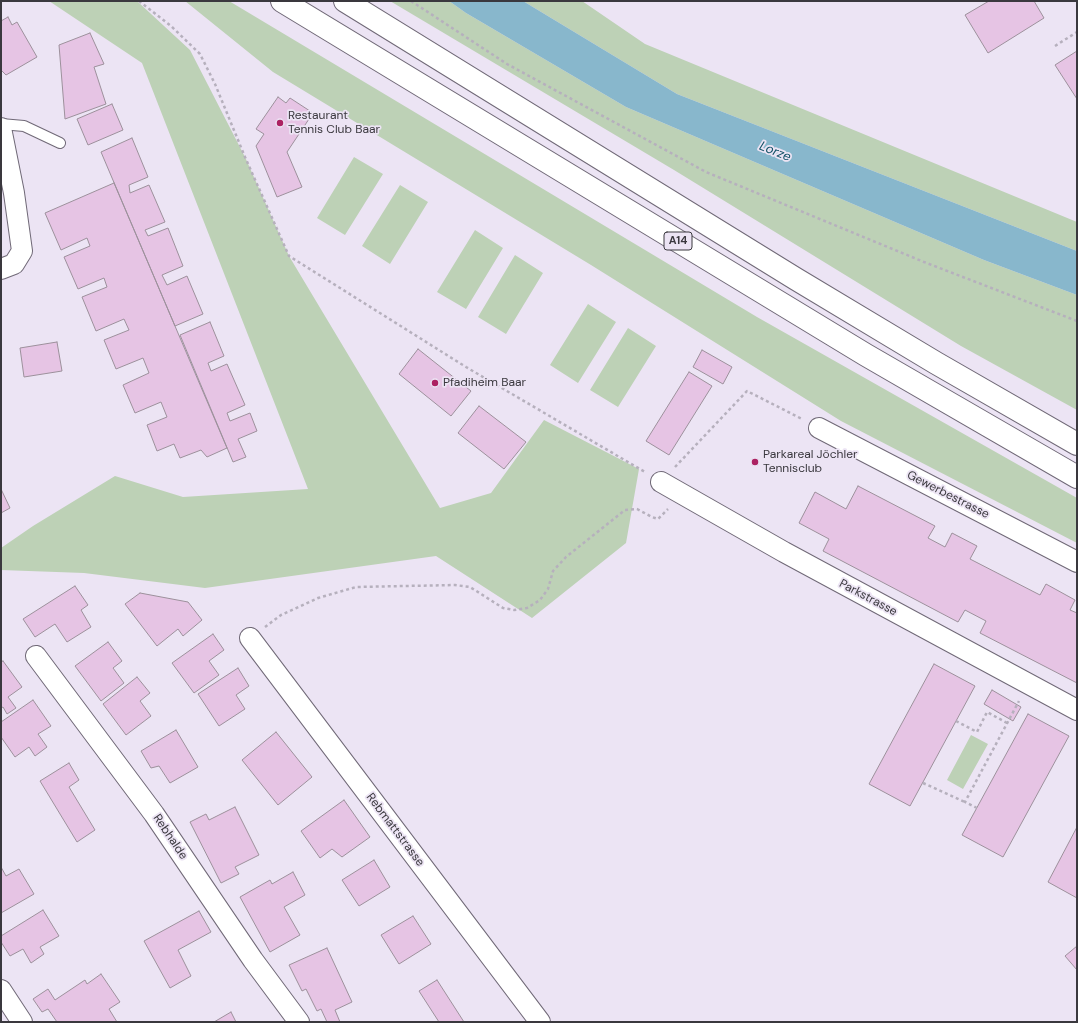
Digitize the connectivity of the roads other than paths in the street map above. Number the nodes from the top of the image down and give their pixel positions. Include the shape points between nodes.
1 (282, 1) edge
2 (345, 1) edge
3 (1, 124) edge
4 (1, 128) edge
5 (60, 143) dead end
6 (1, 269) edge
7 (819, 428) road end
8 (1077, 444) edge
9 (1077, 477) edge
10 (661, 482) road end
11 (1077, 562) edge
12 (250, 638) road end
13 (36, 656) dead end
14 (1077, 710) edge
15 (1, 990) edge
16 (22, 1022) edge
17 (299, 1022) edge
18 (540, 1022) edge

1 - 9 highway, A14 via 866,355
2 - 8 highway, A14 via 796,279
3 - 5 lane via 24,126
4 - 6 street via 22,251 14,264
7 - 11 street, Gewerbestrasse
10 - 14 street, Parkstrasse via 784,552
12 - 18 street, Rebmattstrasse
13 - 17 street, Rebhalde via 154,814 253,960
15 - 16 street

